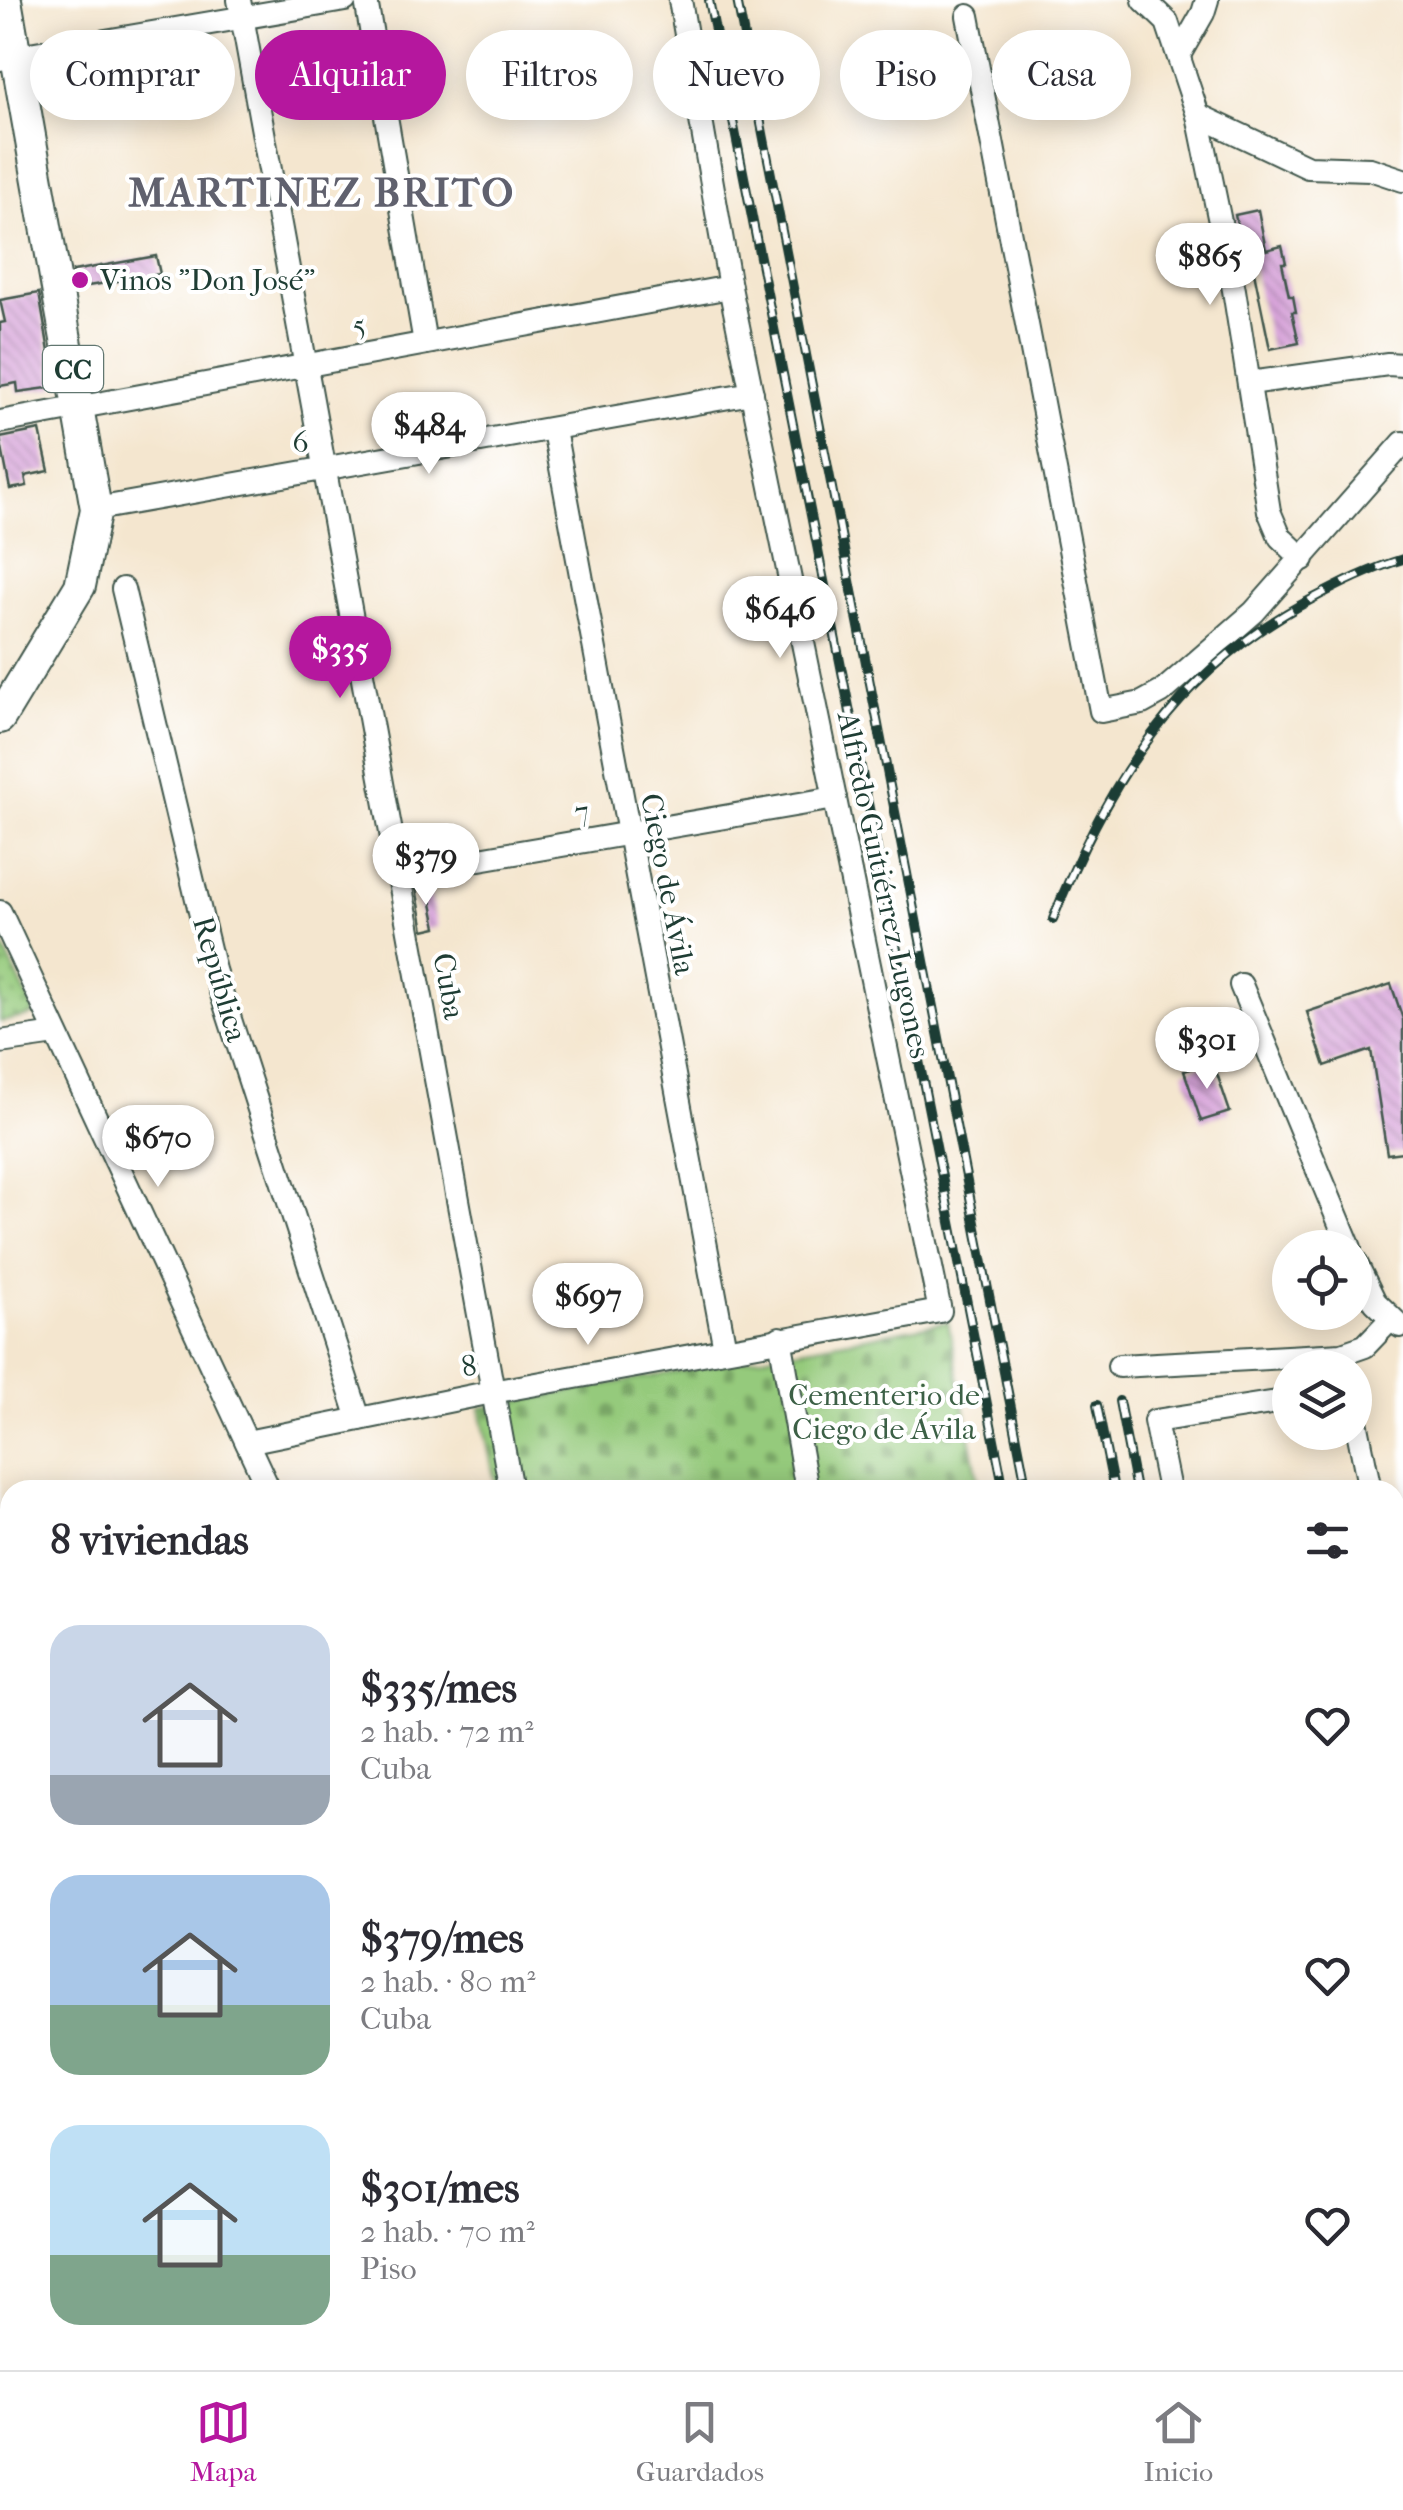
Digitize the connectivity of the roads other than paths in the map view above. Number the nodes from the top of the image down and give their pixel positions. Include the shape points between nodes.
1 (6, 0) edge
2 (345, 0) edge
3 (366, 0) edge
4 (680, 0) edge
5 (1144, 0) edge
6 (1207, 0) edge
7 (241, 9) edge
8 (968, 16) dead end
9 (1179, 56) junction
10 (8, 58) edge
11 (1198, 115) junction
12 (1403, 180) edge
13 (730, 287) junction
14 (426, 343) junction
15 (306, 366) junction
16 (1403, 366) edge
17 (1250, 383) junction
18 (752, 393) junction
19 (80, 408) junction
20 (0, 422) edge
21 (554, 430) junction
22 (1403, 444) edge
23 (324, 468) junction
24 (96, 509) junction
25 (1302, 559) junction
26 (123, 589) dead end
27 (0, 718) edge
28 (835, 798) junction
29 (628, 834) junction
30 (398, 873) junction
31 (0, 912) edge
32 (1241, 985) dead end
33 (56, 1034) junction
34 (0, 1042) edge
35 (1343, 1230) edge
36 (1372, 1296) edge
37 (940, 1311) joint
38 (1397, 1324) edge
39 (780, 1338) junction
40 (724, 1349) junction
41 (1119, 1366) dead end
42 (492, 1392) junction
43 (1272, 1403) edge
44 (359, 1419) junction
45 (247, 1442) junction
46 (1362, 1450) edge
47 (264, 1480) edge
48 (509, 1480) edge
49 (805, 1480) edge
50 (1168, 1480) edge
51 (1368, 1480) edge

1 - 10 main road, CC
2 - 7 street
3 - 14 street
4 - 13 street, Alfredo Guitiérrez Lugones
5 - 9 street via 1167,22
6 - 9 street
7 - 10 street
7 - 15 street, Cuba
8 - 25 street via 1102,711 1162,692 1254,612
9 - 11 street
10 - 19 main road, CC
11 - 12 street via 1308,166 1370,169
11 - 17 street
13 - 14 street, 5
13 - 18 street, Alfredo Guitiérrez Lugones
14 - 15 street, 5
15 - 19 street, 5
15 - 23 street, Cuba
16 - 17 street
17 - 25 street via 1270,510 1280,537
18 - 21 street, 6
18 - 28 street, Alfredo Guitiérrez Lugones
19 - 20 street, 5
19 - 24 main road, CC
21 - 23 street, 6
21 - 29 street, Ciego de Ávila
22 - 25 street
23 - 24 street, 6
23 - 30 street, Cuba
24 - 27 main road, CC via 80,586
26 - 44 street, República via 214,970
28 - 29 street, 7
28 - 37 street, Alfredo Guitiérrez Lugones
29 - 30 street, 7
29 - 40 street, Ciego de Ávila
30 - 42 street, Cuba
31 - 33 street
32 - 35 street
33 - 34 street
33 - 45 street
36 - 38 street
37 - 39 street, 8
38 - 41 street via 1342,1354
39 - 40 street, 8
39 - 49 street
40 - 42 street, 8
42 - 44 street, 8
42 - 48 street, Cuba
43 - 50 street via 1155,1421
44 - 45 street, 8
45 - 47 street
46 - 51 street

